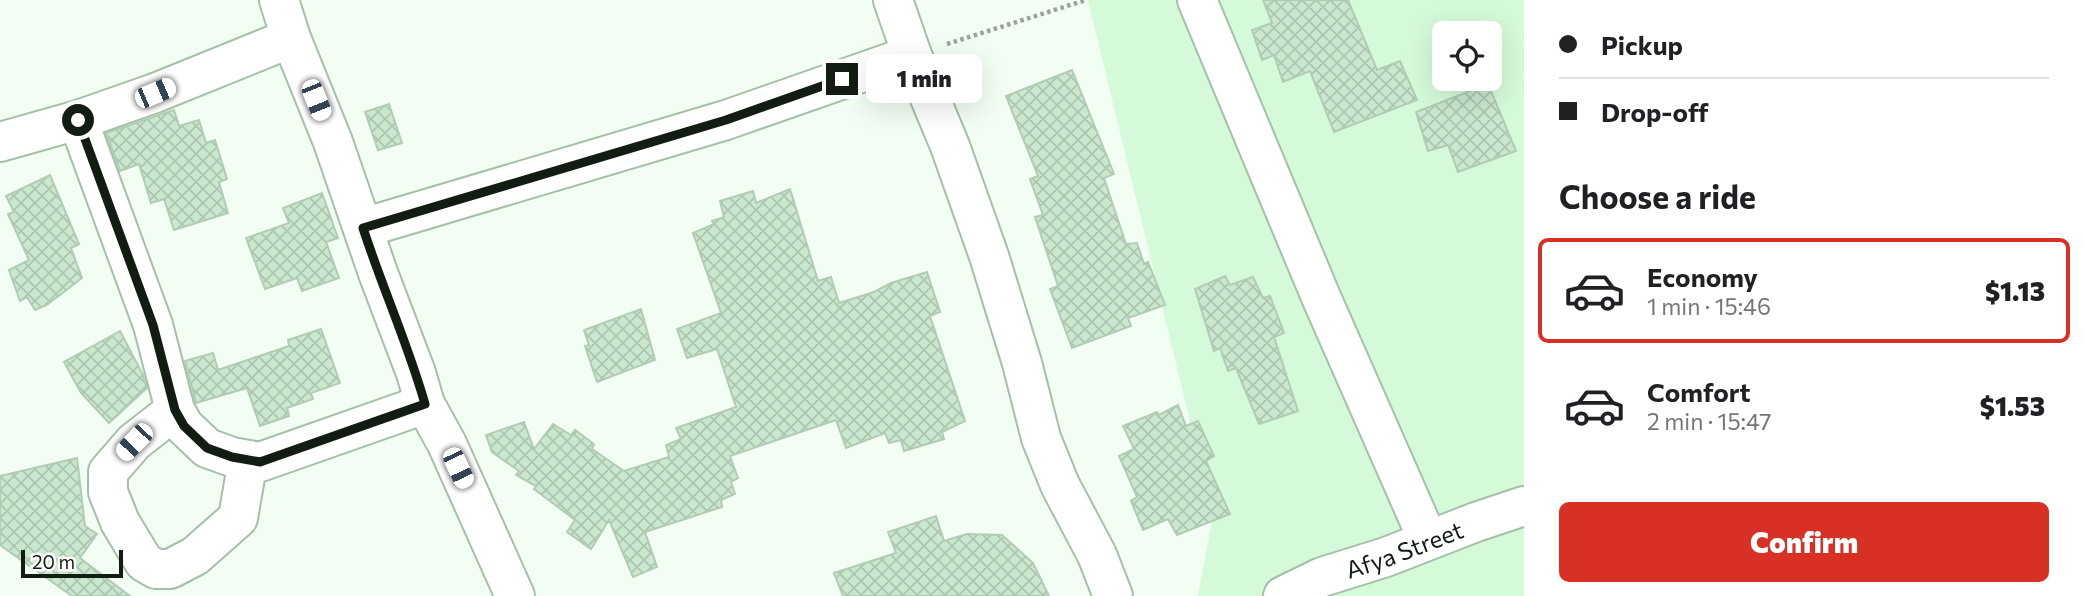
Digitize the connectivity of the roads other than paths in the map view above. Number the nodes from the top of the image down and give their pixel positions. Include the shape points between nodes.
1 (279, 0) edge
2 (893, 0) edge
3 (1197, 0) edge
4 (291, 37) junction
5 (912, 55) junction
6 (78, 120) junction
7 (0, 142) edge
8 (363, 228) junction
9 (425, 404) junction
10 (175, 410) junction
11 (248, 460) junction
12 (1524, 506) edge
13 (1428, 540) junction
14 (515, 596) edge
15 (1113, 596) edge
16 (1283, 596) edge

1 - 4 street
2 - 5 street
3 - 13 street
4 - 6 street
4 - 8 street
5 - 8 street via 726,120
5 - 15 street via 989,256 1041,438
6 - 7 street
6 - 10 street via 153,325
8 - 9 street
9 - 11 street via 260,462
9 - 14 street
10 - 11 street via 207,448
10 - 11 street via 134,442 108,472 108,492 120,522 144,562 156,569 170,569 195,556 238,518
12 - 13 street, Afya Street
13 - 16 street, Afya Street via 1322,577

